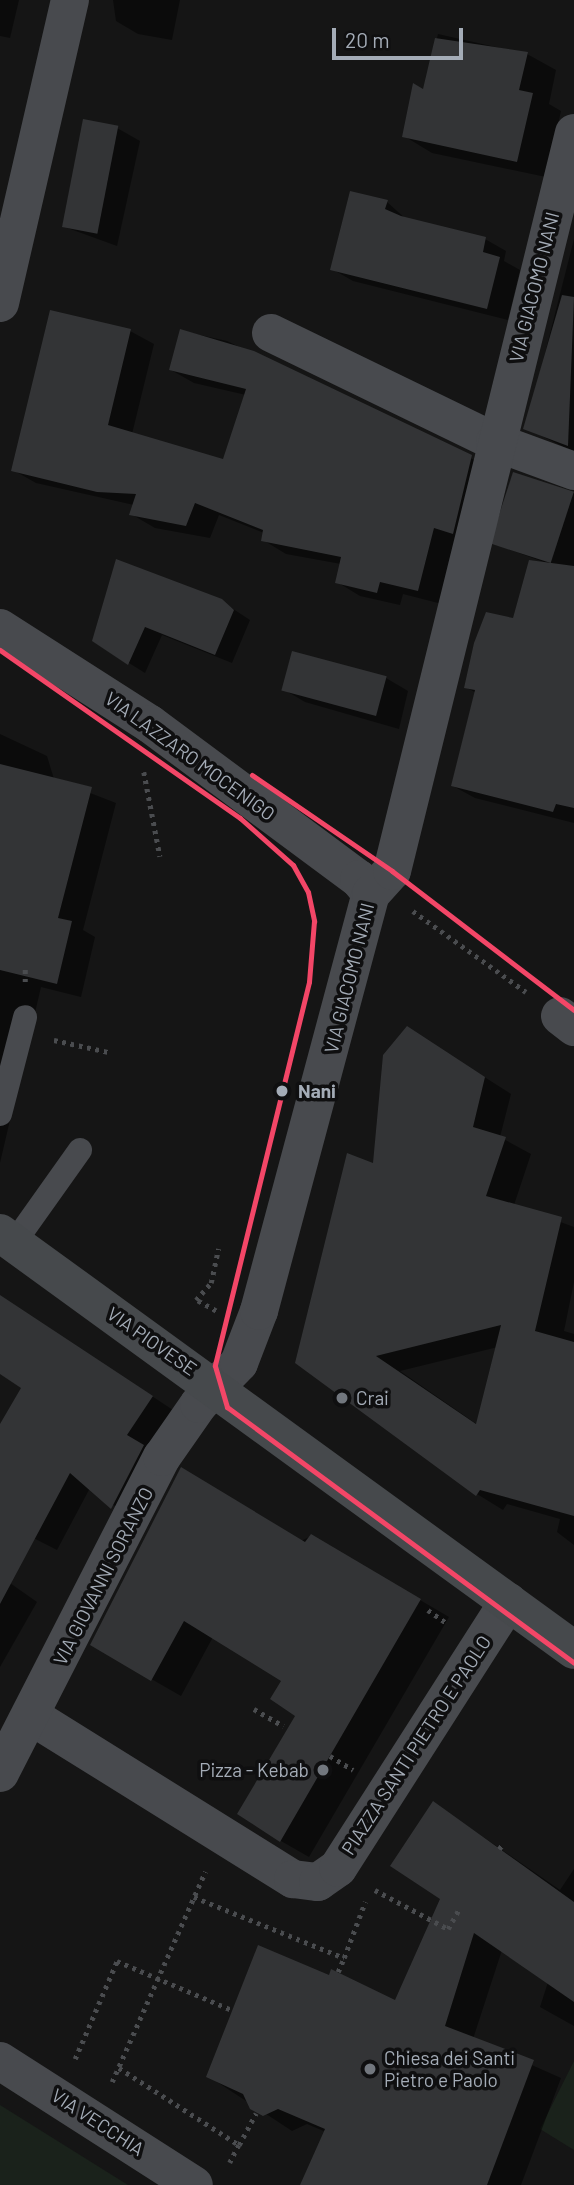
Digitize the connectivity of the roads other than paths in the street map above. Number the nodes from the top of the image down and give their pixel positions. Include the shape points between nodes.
1 (70, 0) edge
2 (574, 133) edge
3 (0, 303) edge
4 (271, 333) dead end
5 (495, 442) junction
6 (574, 471) edge
7 (0, 628) edge
8 (371, 894) junction
9 (23, 1024) road end
10 (0, 1114) edge
11 (80, 1150) dead end
12 (7, 1238) edge
13 (216, 1386) junction
14 (508, 1602) junction
15 (574, 1650) edge
16 (31, 1716) junction
17 (0, 1773) edge
18 (13, 2068) edge
19 (211, 2177) edge

1 - 3 street
2 - 5 street, VIA GIACOMO NANI
4 - 5 street
5 - 6 street
5 - 8 street, VIA GIACOMO NANI via 392,870
7 - 8 street, VIA LAZZARO MOCENIGO via 168,737
8 - 13 street, VIA GIACOMO NANI via 260,1311 239,1363
9 - 10 lane
11 - 12 lane
12 - 13 main road, VIA PIOVESE
13 - 14 main road, VIA PIOVESE
13 - 16 street, VIA GIOVANNI SORANZO via 162,1457
14 - 15 main road, VIA PIOVESE
14 - 16 street, PIAZZA SANTI PIETRO E PAOLO via 338,1868 318,1882 293,1879
16 - 17 street, VIA GIOVANNI SORANZO
18 - 19 street, VIA VECCHIA

